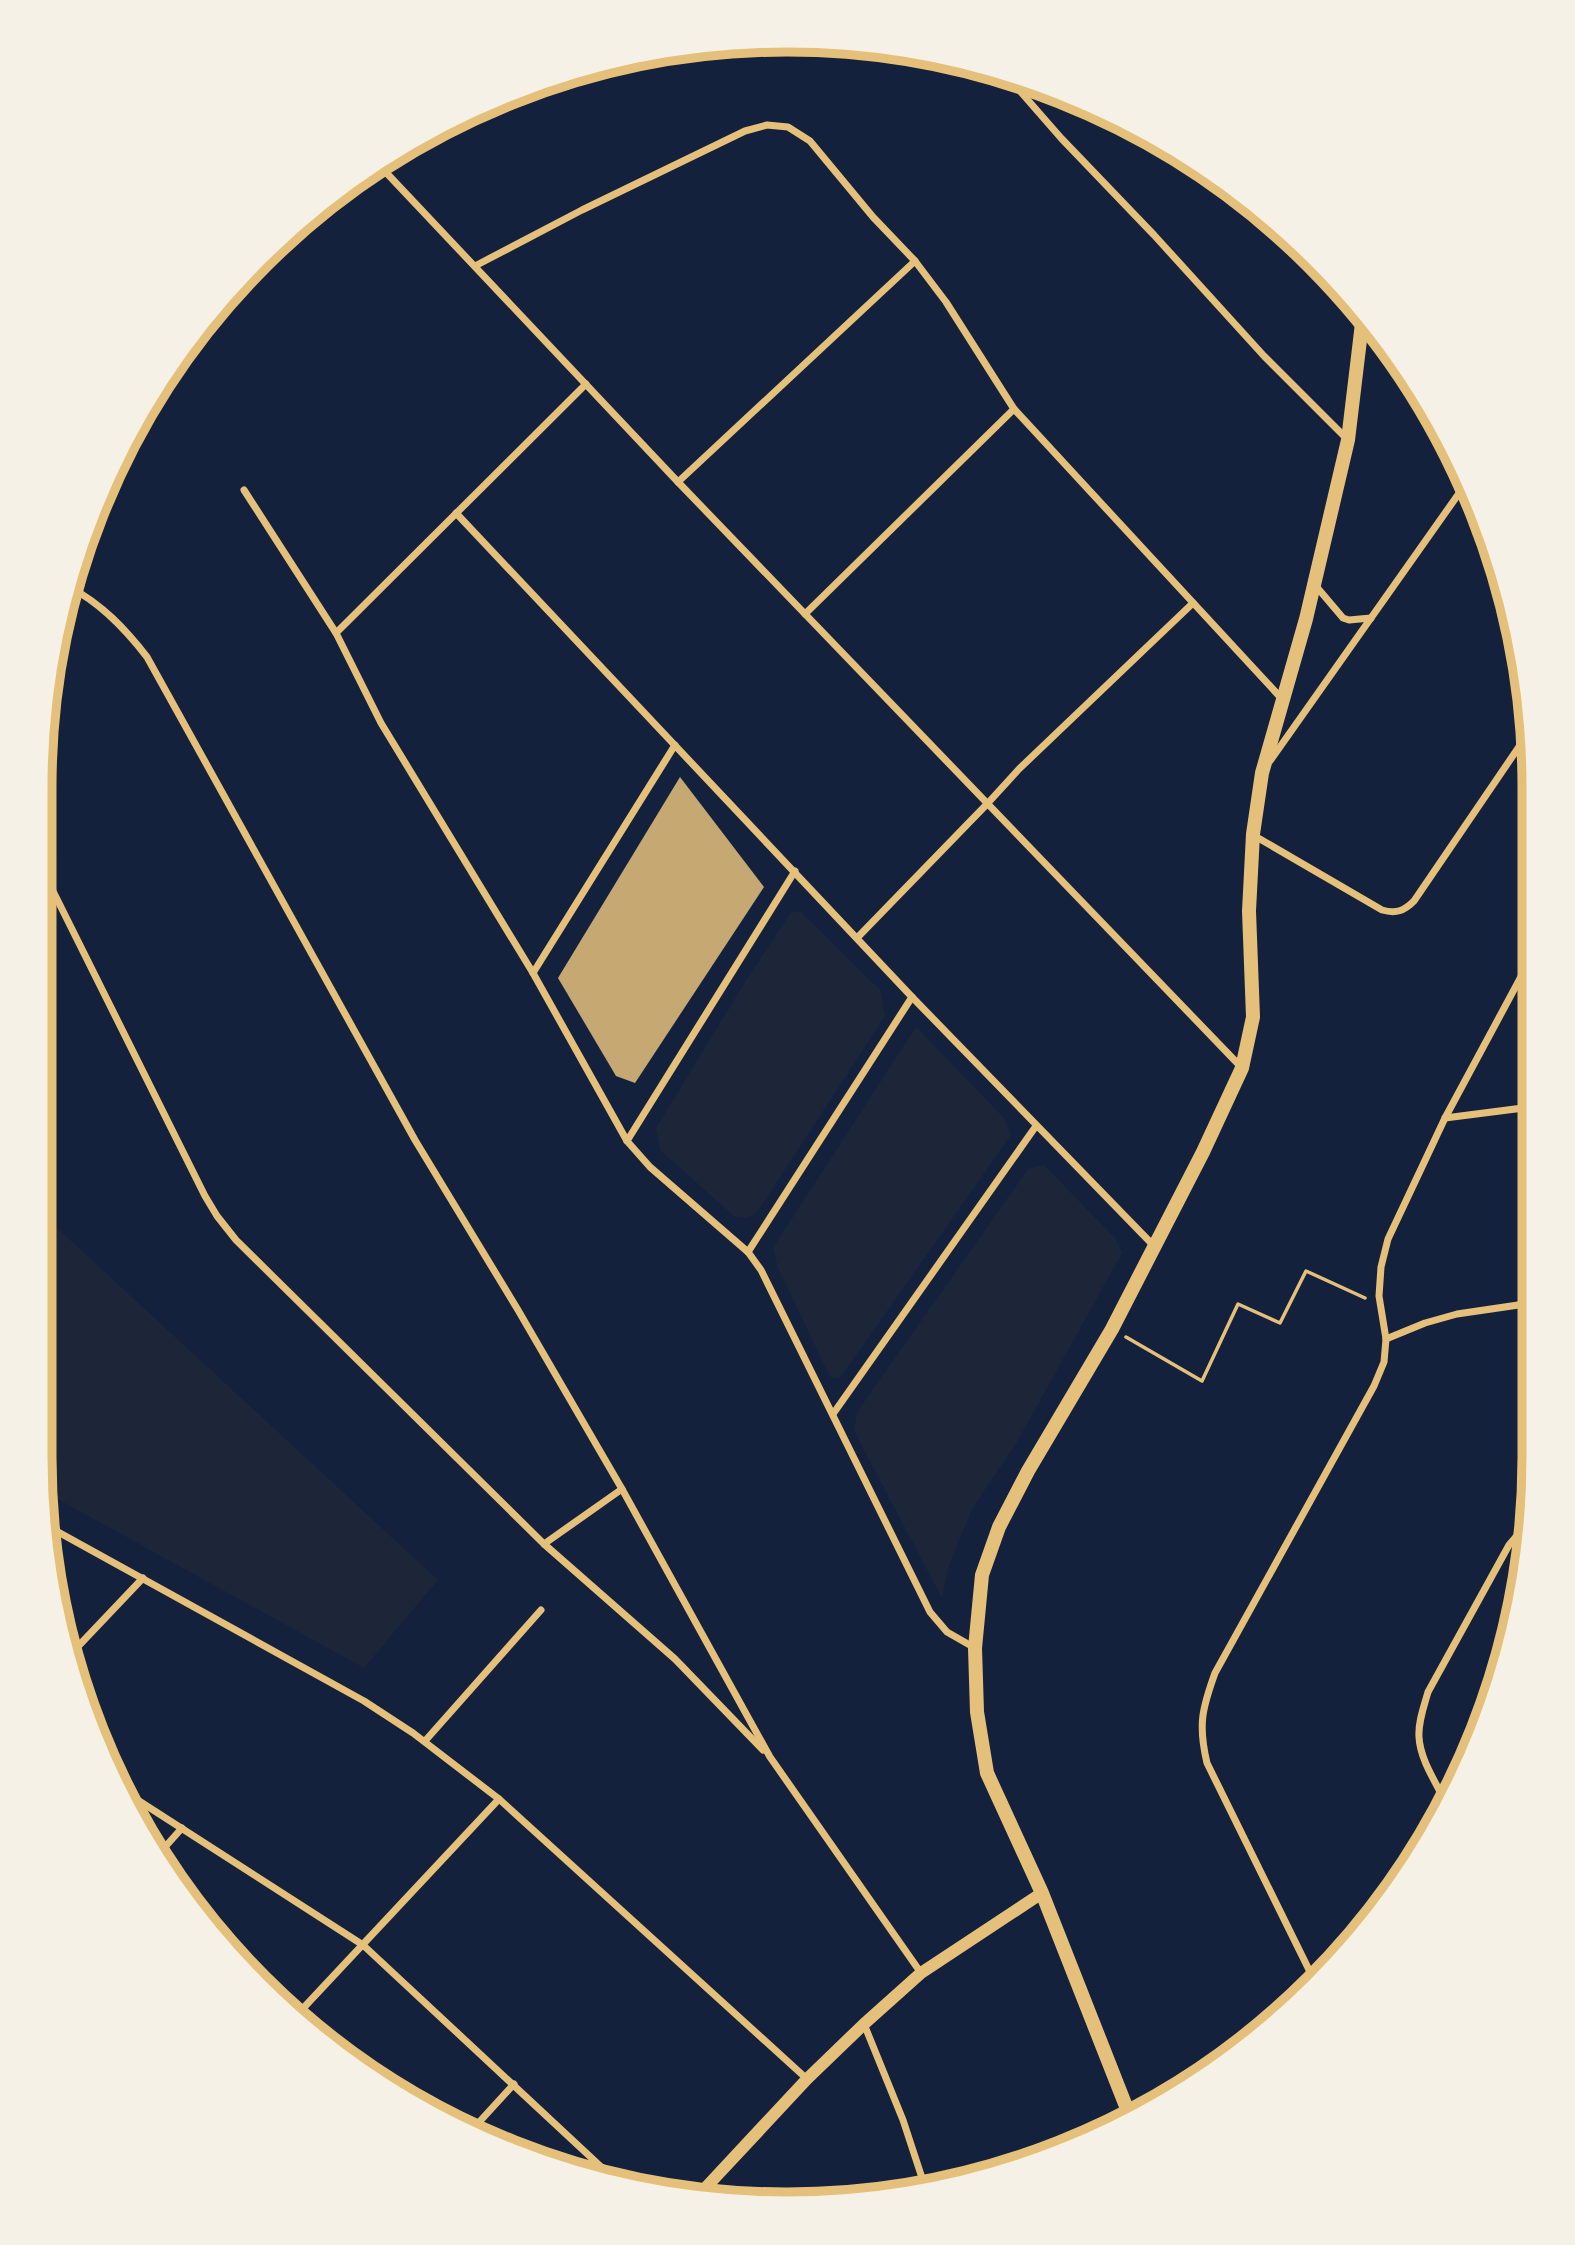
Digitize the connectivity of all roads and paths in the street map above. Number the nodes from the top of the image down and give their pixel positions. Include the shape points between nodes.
1 (1020, 91) edge
2 (386, 172) edge
3 (915, 261) junction
4 (475, 266) junction
5 (1361, 329) edge
6 (586, 384) junction
7 (1014, 409) junction
8 (1348, 440) junction
9 (678, 482) junction
10 (244, 490) dead end
11 (1460, 491) edge
12 (456, 513) junction
13 (1315, 585) junction
14 (79, 593) edge
15 (1193, 603) junction
16 (805, 614) junction
17 (1371, 618) junction
18 (336, 633) junction
19 (1282, 699) junction
20 (1521, 744) edge
21 (675, 745) junction
22 (1262, 773) junction
23 (988, 803) junction
24 (1253, 834) junction
25 (795, 872) junction
26 (53, 890) edge
27 (857, 938) junction
28 (533, 973) junction
29 (1522, 975) edge
30 (912, 997) junction
31 (1242, 1068) junction
32 (1522, 1108) edge
33 (1445, 1118) junction
34 (1036, 1126) junction
35 (627, 1141) junction
36 (1154, 1247) junction
37 (748, 1252) junction
38 (1522, 1304) edge
39 (1381, 1306) junction
40 (1112, 1329) junction
41 (1386, 1339) junction
42 (833, 1414) junction
43 (622, 1489) junction
44 (57, 1531) edge
45 (1518, 1534) edge
46 (544, 1545) junction
47 (143, 1578) junction
48 (541, 1610) dead end
49 (78, 1647) edge
50 (975, 1648) junction
51 (425, 1741) junction
52 (770, 1758) junction
53 (1441, 1793) edge
54 (499, 1799) junction
55 (137, 1800) edge
56 (182, 1828) junction
57 (165, 1847) edge
58 (1042, 1893) junction
59 (363, 1945) junction
60 (921, 1973) junction
61 (1311, 1973) edge
62 (302, 2009) edge
63 (864, 2024) junction
64 (807, 2079) junction
65 (513, 2084) junction
66 (1127, 2109) edge
67 (477, 2124) edge
68 (603, 2168) edge
69 (923, 2179) edge
70 (706, 2187) edge

1 - 8 street via 1264,356
2 - 4 street
3 - 4 street via 810,141 788,127 767,125 745,131
3 - 7 street
3 - 9 street
4 - 6 street
5 - 8 main road
6 - 9 street
6 - 12 street
7 - 15 street
7 - 16 street
8 - 13 main road
9 - 16 street
10 - 18 street
11 - 17 street
12 - 18 street
12 - 21 street
13 - 17 street via 1343,618
13 - 19 main road
14 - 43 street via 103,609 147,657 415,1140
15 - 19 street
15 - 23 street
16 - 23 street
17 - 22 street
18 - 28 street via 381,723
19 - 22 main road
20 - 24 street via 1414,901 1400,912 1382,910
21 - 25 street
21 - 28 street
22 - 24 main road
23 - 27 street
23 - 31 street
24 - 31 main road via 1249,911 1253,1017
25 - 27 street
25 - 35 street
26 - 46 street via 217,1216
27 - 30 street
28 - 35 street
29 - 33 street
30 - 34 street
30 - 37 street
31 - 36 main road
32 - 33 street
33 - 39 street via 1388,1239 1381,1267
34 - 36 street
34 - 42 street
35 - 37 street via 650,1167
36 - 40 main road
37 - 42 street
38 - 41 street via 1457,1314
39 - 40 path via 1306,1271 1280,1322 1238,1304 1202,1381
39 - 41 street
40 - 50 main road via 999,1527 982,1575
41 - 61 street via 1384,1362 1374,1386 1215,1673 1203,1706 1201,1737 1207,1763
42 - 50 street via 930,1612 947,1632
43 - 46 street
43 - 52 street
44 - 47 street
45 - 53 street via 1428,1692 1419,1736
46 - 52 street via 675,1659
47 - 49 street
47 - 51 street via 364,1701
48 - 51 street
50 - 58 main road via 977,1712 987,1773
51 - 54 street
52 - 60 street
54 - 59 street
54 - 64 street
55 - 56 street
56 - 57 street
56 - 59 street
58 - 60 street
58 - 66 main road
59 - 62 street
59 - 65 street
60 - 63 street
63 - 64 street
63 - 69 street
64 - 70 street
65 - 67 street
65 - 68 street

